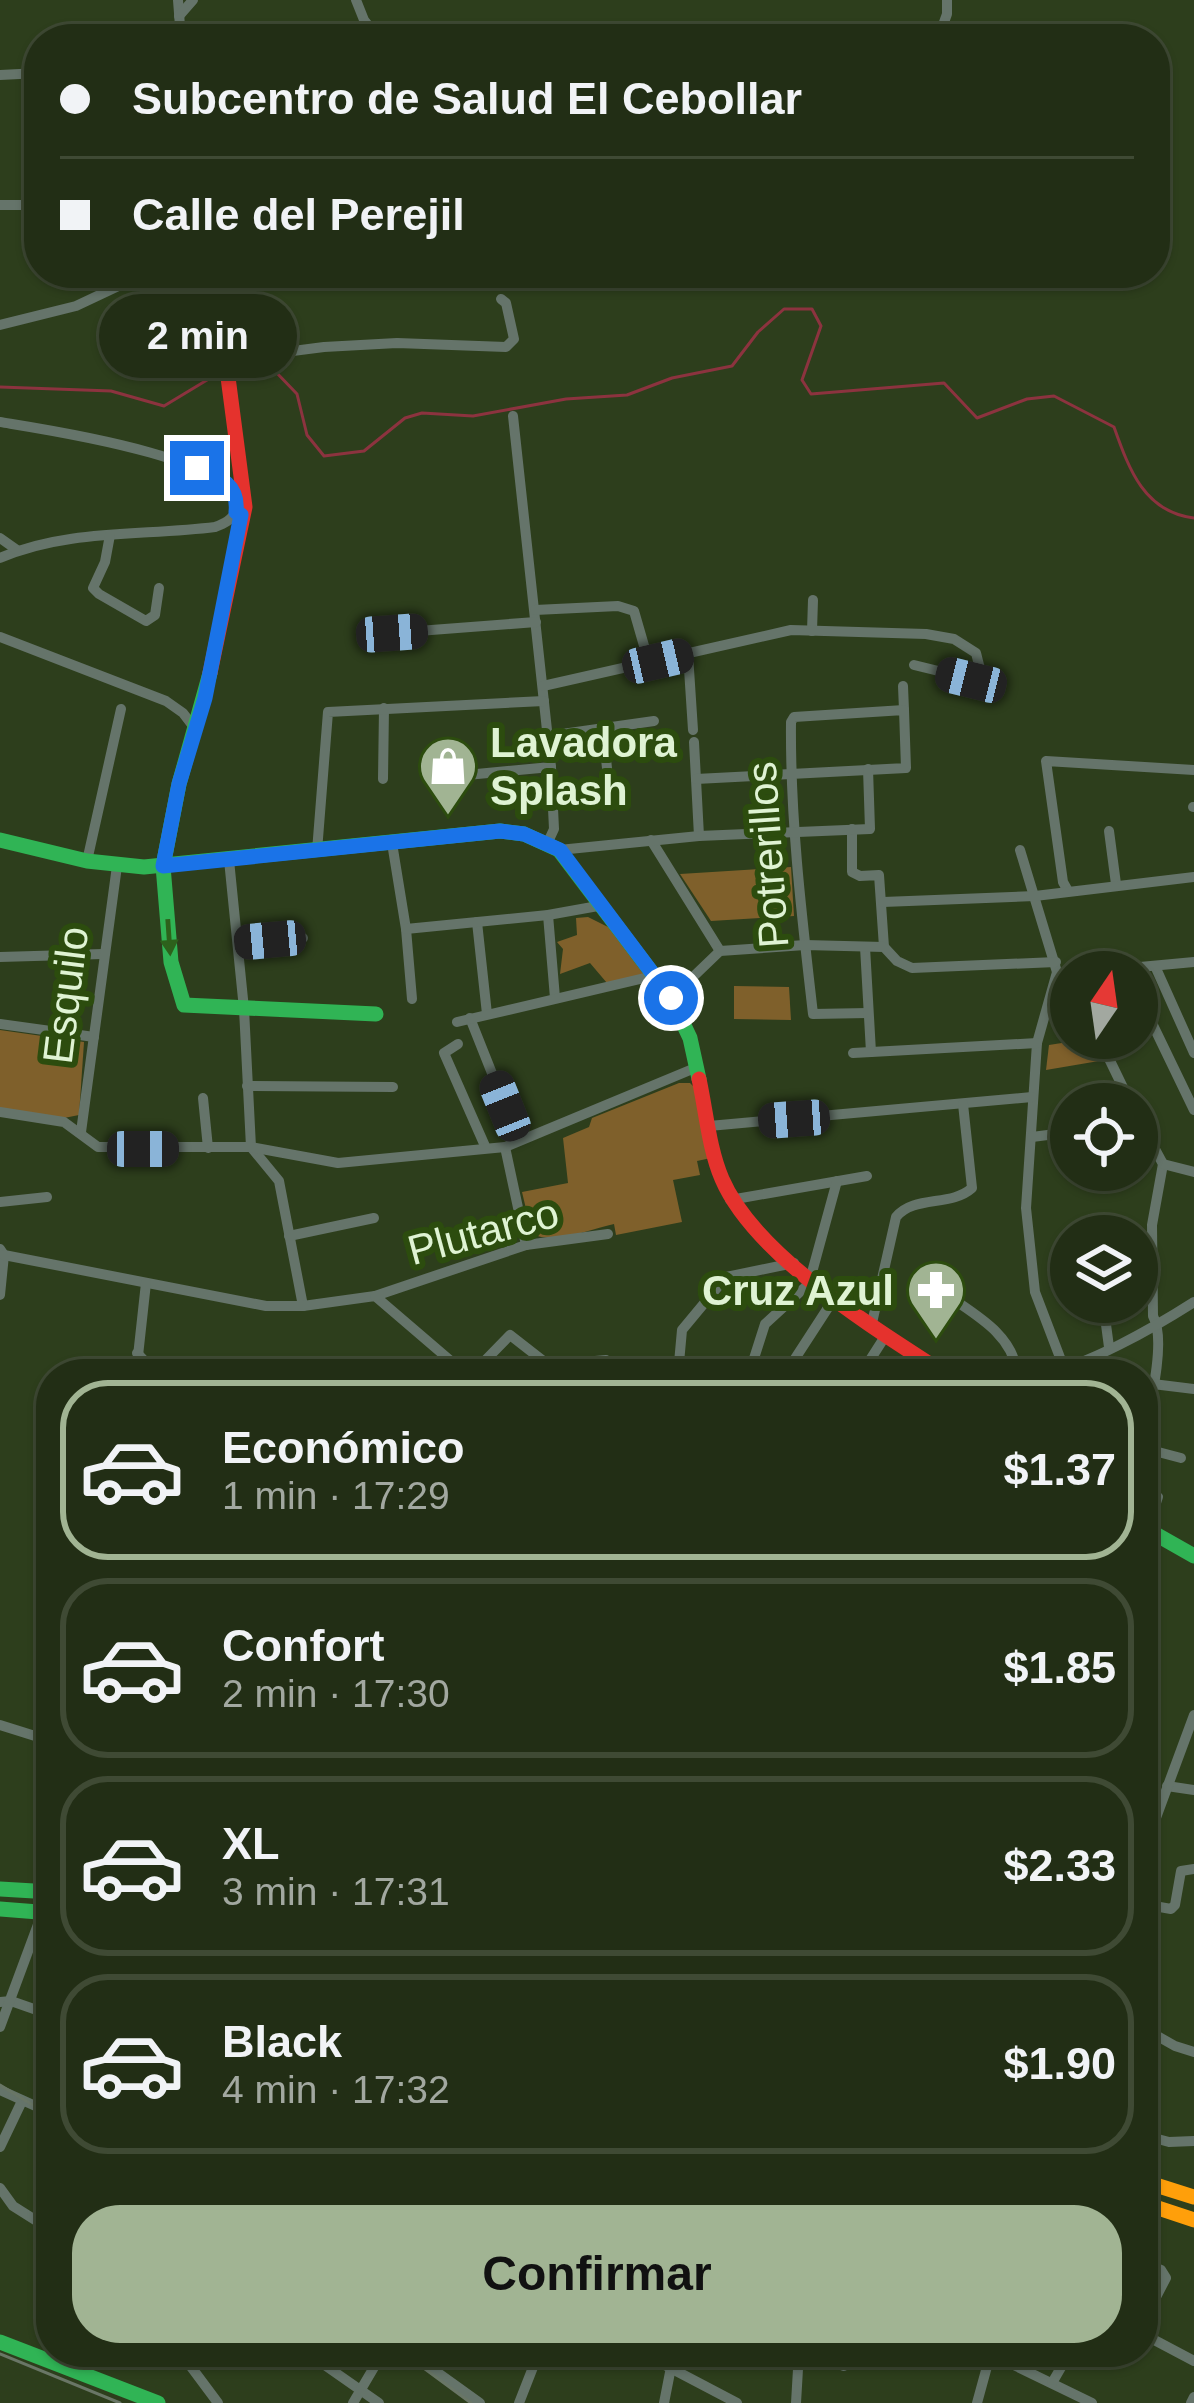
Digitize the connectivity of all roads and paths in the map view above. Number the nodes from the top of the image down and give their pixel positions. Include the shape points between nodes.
1 (178, 0) edge
2 (193, 0) edge
3 (178, 16) junction
4 (179, 24) edge
5 (114, 288) edge
6 (504, 301) dead end
7 (0, 326) edge
8 (175, 366) dead end
9 (228, 371) junction
10 (513, 416) dead end
11 (0, 422) edge
12 (238, 513) junction
13 (110, 535) junction
14 (0, 538) edge
15 (6, 554) edge
16 (159, 588) dead end
17 (813, 600) dead end
18 (535, 616) junction
19 (812, 631) junction
20 (392, 633) dead end
21 (0, 637) edge
22 (688, 654) junction
23 (649, 663) junction
24 (914, 665) dead end
25 (543, 686) junction
26 (903, 686) dead end
27 (544, 701) junction
28 (384, 708) junction
29 (121, 710) dead end
30 (904, 710) junction
31 (654, 721) dead end
32 (603, 729) junction
33 (196, 730) junction
34 (548, 736) junction
35 (551, 767) junction
36 (868, 769) junction
37 (1194, 770) edge
38 (793, 772) junction
39 (456, 776) dead end
40 (696, 778) junction
41 (383, 779) dead end
42 (609, 788) dead end
43 (852, 829) junction
44 (798, 831) junction
45 (1109, 831) dead end
46 (699, 836) junction
47 (651, 840) junction
48 (392, 843) junction
49 (1, 845) edge
50 (554, 846) junction
51 (1020, 850) dead end
52 (316, 851) junction
53 (230, 860) junction
54 (87, 861) junction
55 (117, 866) junction
56 (163, 866) junction
57 (1194, 877) edge
58 (1116, 884) junction
59 (1068, 891) junction
60 (1035, 896) junction
61 (884, 902) junction
62 (598, 906) junction
63 (548, 915) junction
64 (477, 922) junction
65 (406, 929) junction
66 (303, 938) dead end
67 (238, 943) junction
68 (805, 945) junction
69 (865, 947) junction
70 (884, 947) junction
71 (720, 951) junction
72 (1055, 951) edge
73 (103, 954) junction
74 (0, 956) edge
75 (1194, 962) edge
76 (1158, 966) edge
77 (1050, 969) edge
78 (1158, 973) edge
79 (653, 976) junction
80 (555, 998) junction
81 (671, 998) junction
82 (412, 999) dead end
83 (1050, 1002) edge
84 (244, 1009) junction
85 (868, 1013) junction
86 (376, 1014) dead end
87 (487, 1014) junction
88 (0, 1024) edge
89 (1158, 1035) edge
90 (94, 1037) junction
91 (1037, 1042) junction
92 (458, 1044) dead end
93 (871, 1052) junction
94 (854, 1053) dead end
95 (1194, 1053) edge
96 (695, 1068) junction
97 (247, 1086) junction
98 (393, 1087) dead end
99 (1031, 1097) junction
100 (203, 1098) dead end
101 (963, 1104) junction
102 (505, 1106) dead end
103 (1194, 1110) edge
104 (0, 1112) edge
105 (709, 1126) junction
106 (81, 1132) junction
107 (1050, 1135) edge
108 (1032, 1137) junction
109 (485, 1146) junction
110 (250, 1147) junction
111 (505, 1147) junction
112 (208, 1148) junction
113 (1158, 1155) edge
114 (1163, 1164) junction
115 (1194, 1172) edge
116 (866, 1176) dead end
117 (837, 1181) junction
118 (47, 1197) dead end
119 (730, 1199) junction
120 (0, 1202) edge
121 (374, 1218) dead end
122 (608, 1234) dead end
123 (289, 1236) junction
124 (526, 1245) junction
125 (2, 1252) edge
126 (794, 1263) junction
127 (813, 1278) junction
128 (146, 1283) junction
129 (943, 1292) dead end
130 (0, 1294) edge
131 (375, 1296) junction
132 (835, 1297) junction
133 (1194, 1302) edge
134 (303, 1306) junction
135 (1106, 1323) edge
136 (1158, 1325) junction
137 (879, 1329) junction
138 (1109, 1347) junction
139 (137, 1353) junction
140 (137, 1359) edge
141 (143, 1359) edge
142 (452, 1359) edge
143 (485, 1359) edge
144 (541, 1359) edge
145 (679, 1359) edge
146 (754, 1359) edge
147 (795, 1359) edge
148 (867, 1359) edge
149 (921, 1359) edge
150 (1015, 1359) edge
151 (1061, 1359) edge
152 (1083, 1359) edge
153 (1155, 1359) edge
154 (1158, 1385) edge
155 (1194, 1389) edge
156 (1158, 1452) edge
157 (1181, 1458) dead end
158 (1158, 1538) edge
159 (1194, 1556) edge
160 (1194, 1715) edge
161 (0, 1725) edge
162 (36, 1736) edge
163 (1167, 1786) junction
164 (1194, 1790) edge
165 (1158, 1811) edge
166 (1194, 1869) edge
167 (0, 1888) edge
168 (36, 1890) edge
169 (1158, 1907) edge
170 (0, 1909) edge
171 (36, 1911) edge
172 (36, 1936) edge
173 (6, 2001) edge
174 (36, 2010) edge
175 (0, 2027) edge
176 (1158, 2036) edge
177 (1194, 2052) edge
178 (0, 2090) edge
179 (22, 2101) junction
180 (36, 2107) edge
181 (1158, 2139) edge
182 (1194, 2140) edge
183 (0, 2147) edge
184 (1158, 2186) edge
185 (0, 2188) edge
186 (1194, 2197) edge
187 (1158, 2208) edge
188 (36, 2220) edge
189 (1194, 2220) edge
190 (0, 2342) edge
191 (1158, 2342) edge
192 (36, 2356) edge
193 (1194, 2361) edge
194 (65, 2367) edge
195 (191, 2367) edge
196 (328, 2367) edge
197 (373, 2367) edge
198 (430, 2367) edge
199 (533, 2367) edge
200 (664, 2367) edge
201 (671, 2367) edge
202 (798, 2367) edge
203 (986, 2367) edge
204 (1019, 2367) edge
205 (1061, 2367) edge
206 (670, 2371) junction
207 (1052, 2383) junction
208 (359, 2388) junction
209 (158, 2403) edge
210 (218, 2403) edge
211 (353, 2403) edge
212 (379, 2403) edge
213 (480, 2403) edge
214 (519, 2403) edge
215 (664, 2403) edge
216 (736, 2403) edge
217 (796, 2403) edge
218 (977, 2403) edge
219 (1093, 2403) edge

1 - 3 street
2 - 3 street
3 - 4 street
5 - 7 street
6 - 9 street via 514,339 506,347 325,347
8 - 9 street
9 - 12 street via 246,500
10 - 18 street
11 - 12 street via 197,468 227,482
12 - 13 street via 214,527
12 - 33 street
13 - 15 street
13 - 16 street via 94,587 99,594 146,621 155,615
14 - 15 street
17 - 19 street
18 - 20 street
18 - 23 street via 634,611
18 - 25 street
19 - 22 street via 767,632
19 - 24 street via 954,640 976,653 980,669 971,680
21 - 33 street via 166,701
22 - 23 street
22 - 40 street
23 - 25 street
25 - 27 street
26 - 30 street
27 - 28 street
27 - 34 street
28 - 41 street
28 - 52 street via 328,712
29 - 54 street
30 - 36 street via 906,768
30 - 38 street, Potrerillos via 794,717
31 - 32 street
32 - 34 street
32 - 42 street
33 - 56 street
34 - 35 street
35 - 39 street
35 - 50 street
36 - 38 street
36 - 43 street via 870,829
37 - 59 street via 1048,759
38 - 40 street
38 - 44 street, Potrerillos
40 - 46 street
43 - 44 street
43 - 61 street via 852,872 879,874
44 - 46 street
44 - 68 street, Potrerillos
45 - 58 street
46 - 47 street
47 - 50 street
47 - 71 street
48 - 50 street via 500,831
48 - 52 street
48 - 65 street
49 - 54 street
50 - 62 street
51 - 60 street
52 - 53 street
53 - 56 street
53 - 67 street
54 - 55 street
55 - 56 street
55 - 73 street, Esquilo
56 -> 84 street via 178,995 184,1005
57 - 58 street
58 - 59 street
59 - 60 street
60 - 61 street
60 - 72 street
61 - 70 street
62 - 63 street
62 - 79 street
63 - 64 street
63 - 80 street
64 - 65 street
64 - 87 street
65 - 82 street
66 - 67 street
67 - 84 street
68 - 69 street
68 - 71 street
68 - 85 street, Potrerillos via 813,1014
69 - 70 street
69 - 85 street
70 - 77 street via 912,968
71 - 81 street
73 - 74 street
73 - 90 street, Esquilo
75 - 76 street
78 - 95 street
79 - 80 street
79 - 81 street
80 - 87 street
81 - 96 street
83 - 91 street
84 - 86 street
84 - 97 street
85 - 93 street
87 - 102 street via 463,1020
88 - 90 street
89 - 103 street
90 - 106 street, Esquilo
91 - 93 street
91 - 99 street
92 - 109 street via 444,1053 480,1116
93 - 94 street
96 - 105 street
96 - 111 street
97 - 98 street
97 - 110 street
99 - 101 street
99 - 108 street
100 - 112 street
101 - 105 street
101 - 137 street via 969,1193 905,1207 896,1217
104 - 106 street
105 - 119 street
106 - 112 street via 98,1148
107 - 108 street
108 - 151 street via 1028,1251
109 - 110 street via 338,1163
109 - 111 street
110 - 112 street
110 - 123 street via 275,1173
111 - 124 street
113 - 114 street
114 - 115 street
114 - 136 street via 1152,1225
116 - 117 street
117 - 119 street
117 - 127 street
118 - 120 street
119 - 126 street
121 - 123 street
122 - 124 street, Plutarco
123 - 134 street
124 - 131 street, Plutarco
125 - 128 street
125 - 130 street
126 - 127 street
126 - 145 street via 726,1277 682,1330
127 - 132 street
127 - 146 street via 765,1324
128 - 134 street
128 - 139 street
129 - 150 street via 1003,1336
131 - 134 street, Plutarco
131 - 142 street
132 - 137 street
132 - 147 street
133 - 136 street
135 - 138 street
136 - 138 street
136 - 153 street
137 - 148 street
137 - 149 street
138 - 152 street
139 - 140 street
139 - 141 street
143 - 144 street via 510,1335
154 - 155 street
156 - 157 street
158 - 159 street
160 - 163 street
161 - 162 street
163 - 164 street
163 - 165 street
166 - 169 street via 1180,1871 1171,1909
167 - 168 street
170 - 171 street
172 - 173 street
173 - 174 street
173 - 175 street
176 - 177 street
178 - 179 street
179 - 180 street
179 - 183 street
181 - 182 street
184 - 186 street
185 - 188 street
187 - 189 street
190 - 192 street
191 - 193 street
194 - 209 street
195 - 210 street
196 - 208 street
197 - 208 street
198 - 213 street
199 - 214 street
200 - 206 street
201 - 206 street
202 - 217 street
203 - 218 street
204 - 207 street
205 - 207 street
206 - 215 street
206 - 216 street
207 - 219 street
208 - 211 street
208 - 212 street

